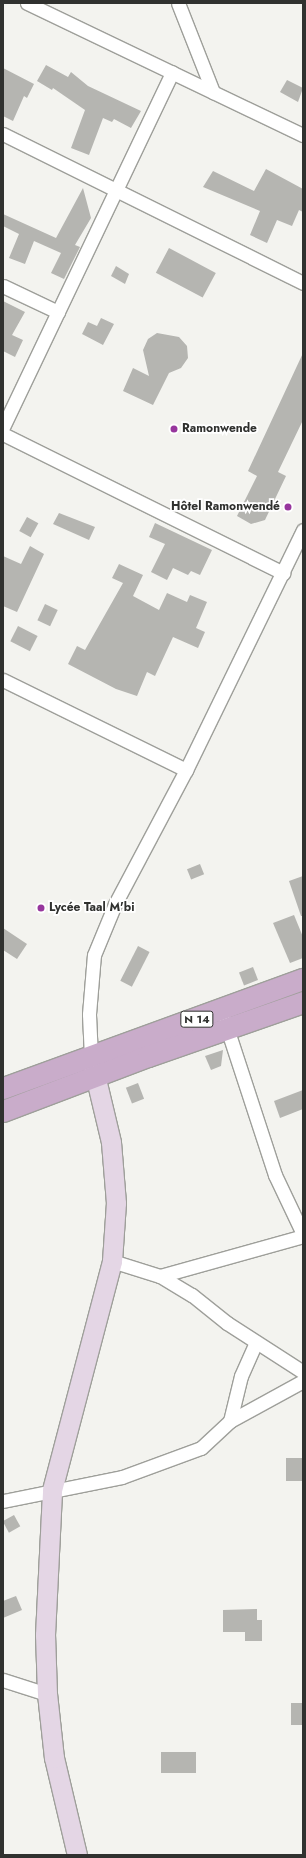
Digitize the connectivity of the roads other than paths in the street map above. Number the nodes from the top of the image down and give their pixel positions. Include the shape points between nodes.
1 (28, 3) edge
2 (178, 3) edge
3 (172, 72) junction
4 (212, 92) junction
5 (3, 134) edge
6 (303, 135) edge
7 (116, 190) junction
8 (303, 283) edge
9 (3, 286) edge
10 (58, 312) junction
11 (3, 427) edge
12 (3, 434) edge
13 (303, 530) edge
14 (283, 573) junction
15 (3, 680) edge
16 (186, 770) junction
17 (303, 979) edge
18 (303, 1002) edge
19 (225, 1020) junction
20 (93, 1067) junction
21 (3, 1088) edge
22 (3, 1110) edge
23 (303, 1235) edge
24 (112, 1261) junction
25 (160, 1276) junction
26 (256, 1342) junction
27 (303, 1372) edge
28 (303, 1381) edge
29 (230, 1421) junction
30 (52, 1490) junction
31 (3, 1501) edge
32 (3, 1680) edge
33 (47, 1694) junction
34 (77, 1855) edge

1 - 3 street
2 - 4 street
3 - 4 street
3 - 7 street
4 - 6 street
5 - 7 street
7 - 8 street
7 - 10 street
9 - 10 street
10 - 11 street
12 - 14 street
13 - 14 street
14 - 16 street
15 - 16 street
16 - 20 street via 115,904 94,955 89,1014
17 - 19 main road, N 14
18 - 19 main road, N 14
19 - 20 main road, N 14
19 - 23 street via 275,1175
20 - 21 main road, N 14
20 - 22 main road, N 14
20 - 24 street via 111,1142 116,1203
23 - 25 street
24 - 25 street
24 - 30 street
25 - 26 street via 192,1295
26 - 27 street
26 - 29 street via 240,1376
28 - 29 street
29 - 30 street via 201,1448 122,1477
30 - 31 street
30 - 33 street via 45,1635
32 - 33 street
33 - 34 street via 54,1758

